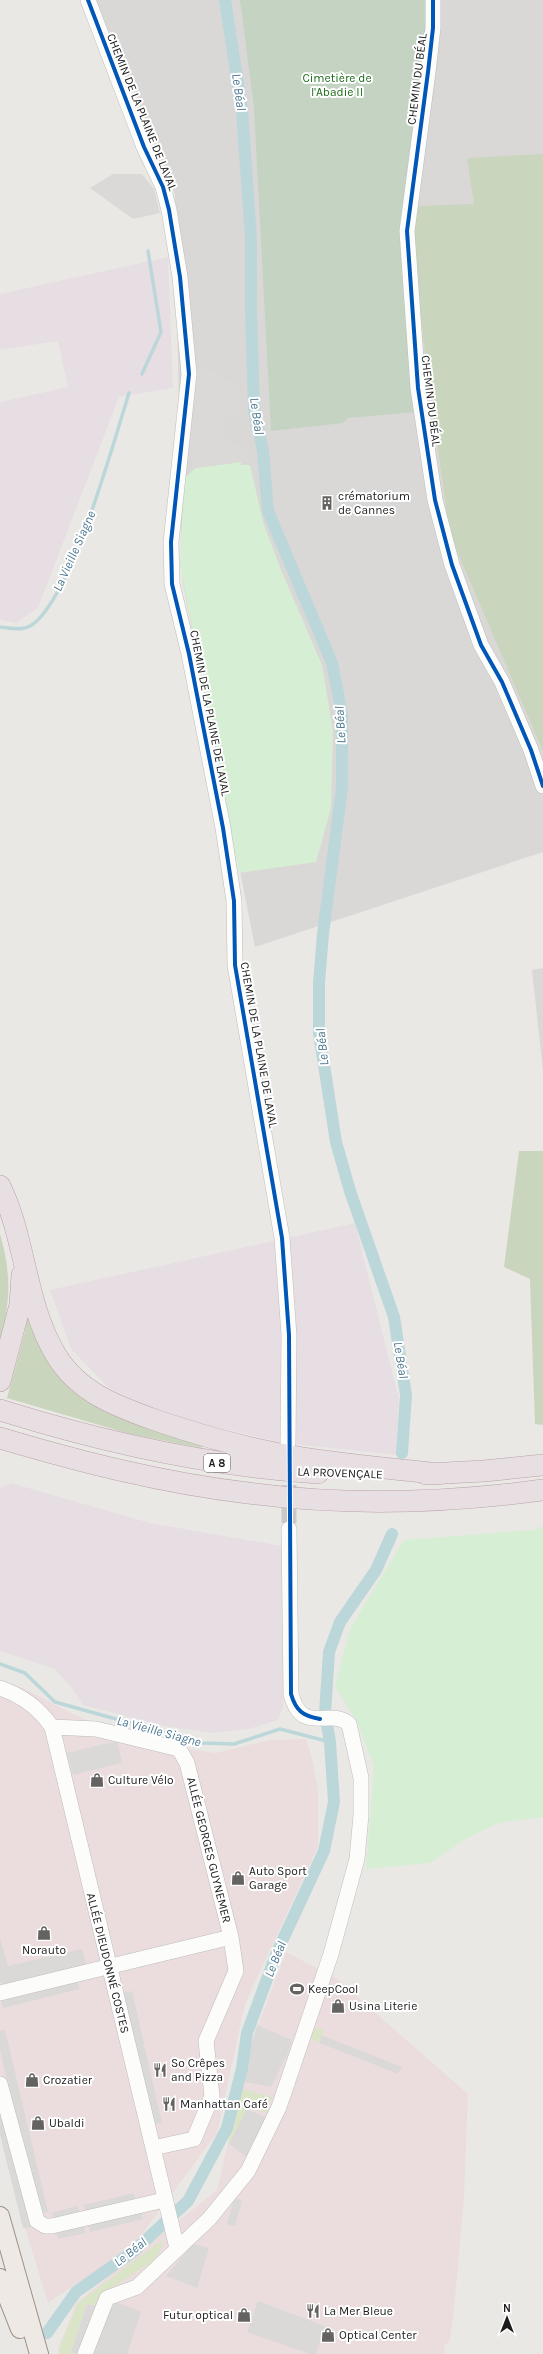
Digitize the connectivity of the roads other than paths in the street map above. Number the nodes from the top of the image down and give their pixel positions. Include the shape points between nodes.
1 (88, 0) edge
2 (433, 0) edge
3 (543, 786) edge
4 (0, 1186) edge
5 (0, 1213) edge
6 (21, 1251) junction
7 (13, 1336) junction
8 (0, 1381) edge
9 (0, 1410) edge
10 (0, 1438) edge
11 (288, 1444) dead end
12 (0, 1451) edge
13 (543, 1465) edge
14 (134, 1473) junction
15 (440, 1474) junction
16 (543, 1490) edge
17 (289, 1529) tunnel mouth
18 (0, 1688) edge
19 (52, 1727) junction
20 (231, 1937) junction
21 (109, 1968) junction
22 (0, 1993) edge
23 (0, 2084) edge
24 (153, 2148) junction
25 (166, 2206) junction
26 (0, 2216) edge
27 (175, 2242) junction
28 (0, 2278) edge
29 (27, 2354) edge
30 (38, 2354) edge
31 (85, 2354) edge

1 - 11 street, CHEMIN DE LA PLAINE DE LAVAL via 144,147 163,187 180,278 189,374 172,542 172,584 188,649 223,828 234,902 235,965 282,1238 289,1335
2 - 3 street, CHEMIN DU BÉAL via 428,80 407,230 418,388 435,500 452,565 481,645 502,682 531,750
4 - 6 highway via 10,1208
5 - 7 highway via 14,1267
6 - 7 highway via 22,1295
6 - 15 highway via 41,1324 56,1355 75,1380 103,1399 172,1426 242,1446 305,1458
7 - 8 highway
9 - 15 highway, LA PROVENÇALE / A 8 via 102,1440 213,1462 331,1474
10 - 14 highway, A 8
12 - 14 highway via 76,1466
13 - 15 highway, LA PROVENÇALE / A 8
14 - 16 highway, A 8 via 248,1494 311,1499 445,1500
17 - 27 street via 291,1694 300,1714 320,1719 345,1720 351,1730 361,1778 357,1858 331,1954 279,2107 262,2143 248,2171 209,2219
18 - 19 street via 20,1695 46,1718
19 - 20 street, ALLÉE GEORGES GUYNEMER via 96,1729 179,1749 187,1762
19 - 21 street, ALLÉE DIEUDONNÉ COSTES
20 - 21 street
20 - 24 street, ALLÉE GEORGES GUYNEMER via 236,1971 206,2041 212,2096 194,2139
21 - 22 street
21 - 24 street, ALLÉE DIEUDONNÉ COSTES
23 - 25 street via 37,2221 45,2226 52,2226
24 - 25 street, ALLÉE DIEUDONNÉ COSTES
25 - 27 street, ALLÉE DIEUDONNÉ COSTES
26 - 30 main road
27 - 31 street via 137,2287 107,2298
28 - 29 main road via 17,2317

